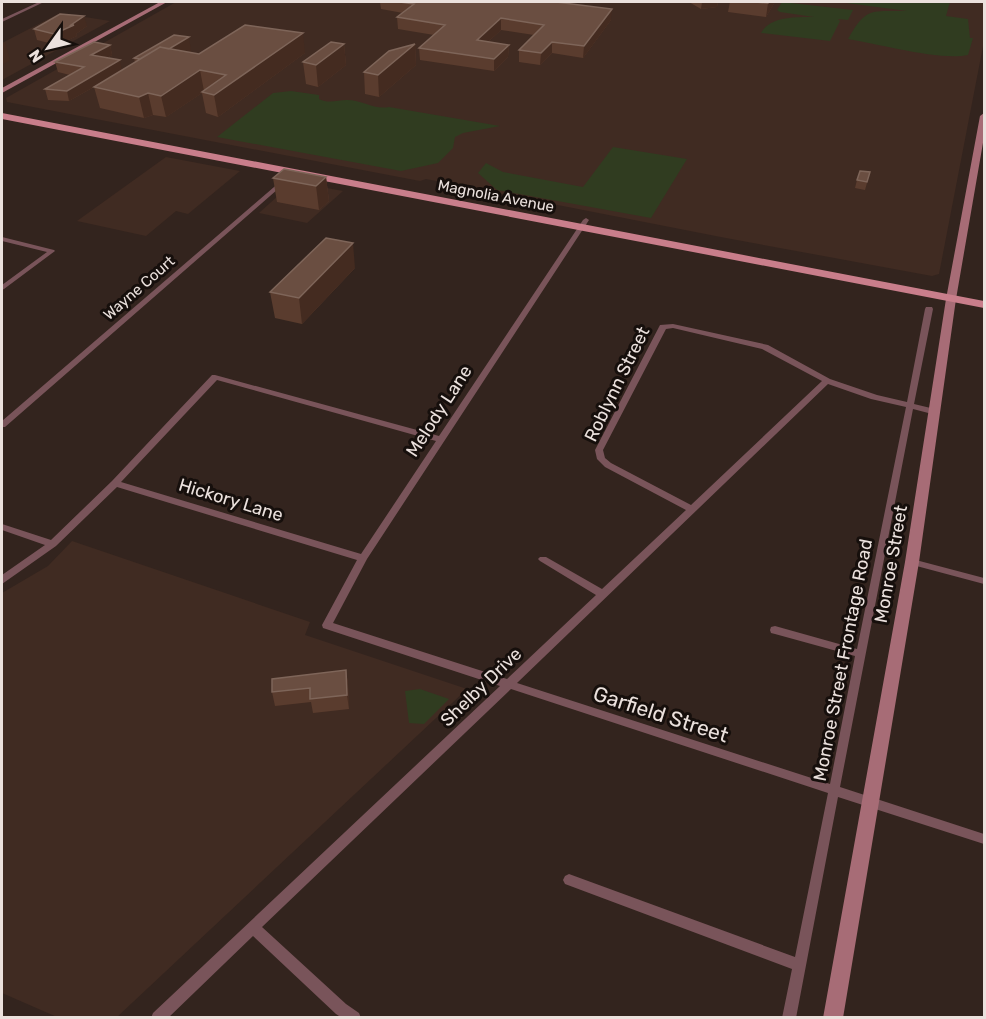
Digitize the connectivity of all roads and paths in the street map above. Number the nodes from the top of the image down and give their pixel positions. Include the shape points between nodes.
1 (42, 2) edge
2 (164, 2) edge
3 (2, 21) edge
4 (2, 91) edge
5 (2, 108) edge
6 (2, 116) edge
7 (984, 116) edge
8 (298, 169) junction
9 (583, 224) junction
10 (2, 239) edge
11 (2, 288) edge
12 (952, 294) junction
13 (984, 295) edge
14 (984, 305) edge
15 (929, 309) dead end
16 (827, 381) junction
17 (910, 406) junction
18 (936, 412) junction
19 (2, 425) edge
20 (440, 439) junction
21 (115, 483) junction
22 (692, 509) junction
23 (2, 527) edge
24 (53, 544) junction
25 (363, 558) junction
26 (543, 559) dead end
27 (912, 562) junction
28 (2, 580) edge
29 (984, 581) edge
30 (602, 594) junction
31 (327, 625) joint
32 (775, 630) dead end
33 (861, 654) junction
34 (507, 686) junction
35 (835, 790) junction
36 (868, 802) junction
37 (984, 839) edge
38 (568, 880) dead end
39 (253, 927) junction
40 (800, 965) junction
41 (158, 1017) edge
42 (354, 1017) edge
43 (789, 1017) edge
44 (833, 1017) edge

1 - 3 street
2 - 4 main road
5 - 8 main road, Magnolia Avenue
6 - 8 main road, Magnolia Avenue
7 - 12 main road, Monroe Street
8 - 9 main road, Magnolia Avenue
8 - 19 street, Wayne Court
9 - 12 main road, Magnolia Avenue
9 - 20 street, Melody Lane
10 - 11 street via 52,251
12 - 13 main road, Magnolia Avenue
12 - 14 main road, Magnolia Avenue
12 - 18 main road, Monroe Street
15 - 17 street, Monroe Street Frontage Road
16 - 17 street
16 - 22 street, Shelby Drive
16 - 22 street, Roblynn Street via 765,347 663,327 599,450 608,465
17 - 18 street
17 - 33 street, Monroe Street Frontage Road
18 - 27 main road, Monroe Street
20 - 21 street via 215,377
20 - 25 street, Melody Lane
21 - 24 street
21 - 25 street, Hickory Lane
22 - 30 street, Shelby Drive
23 - 24 street
24 - 28 street
25 - 31 street, Melody Lane
26 - 30 street
27 - 29 street
27 - 36 main road, Monroe Street
30 - 34 street, Shelby Drive
31 - 34 street, Garfield Street
32 - 33 street
33 - 35 street, Monroe Street Frontage Road
34 - 35 street, Garfield Street
34 - 39 street, Shelby Drive
35 - 36 street, Garfield Street
35 - 40 street, Monroe Street Frontage Road
36 - 37 street, Garfield Street
36 - 44 main road, Monroe Street
38 - 40 street
39 - 41 street, Shelby Drive
39 - 42 street via 341,1010
40 - 43 street, Monroe Street Frontage Road

